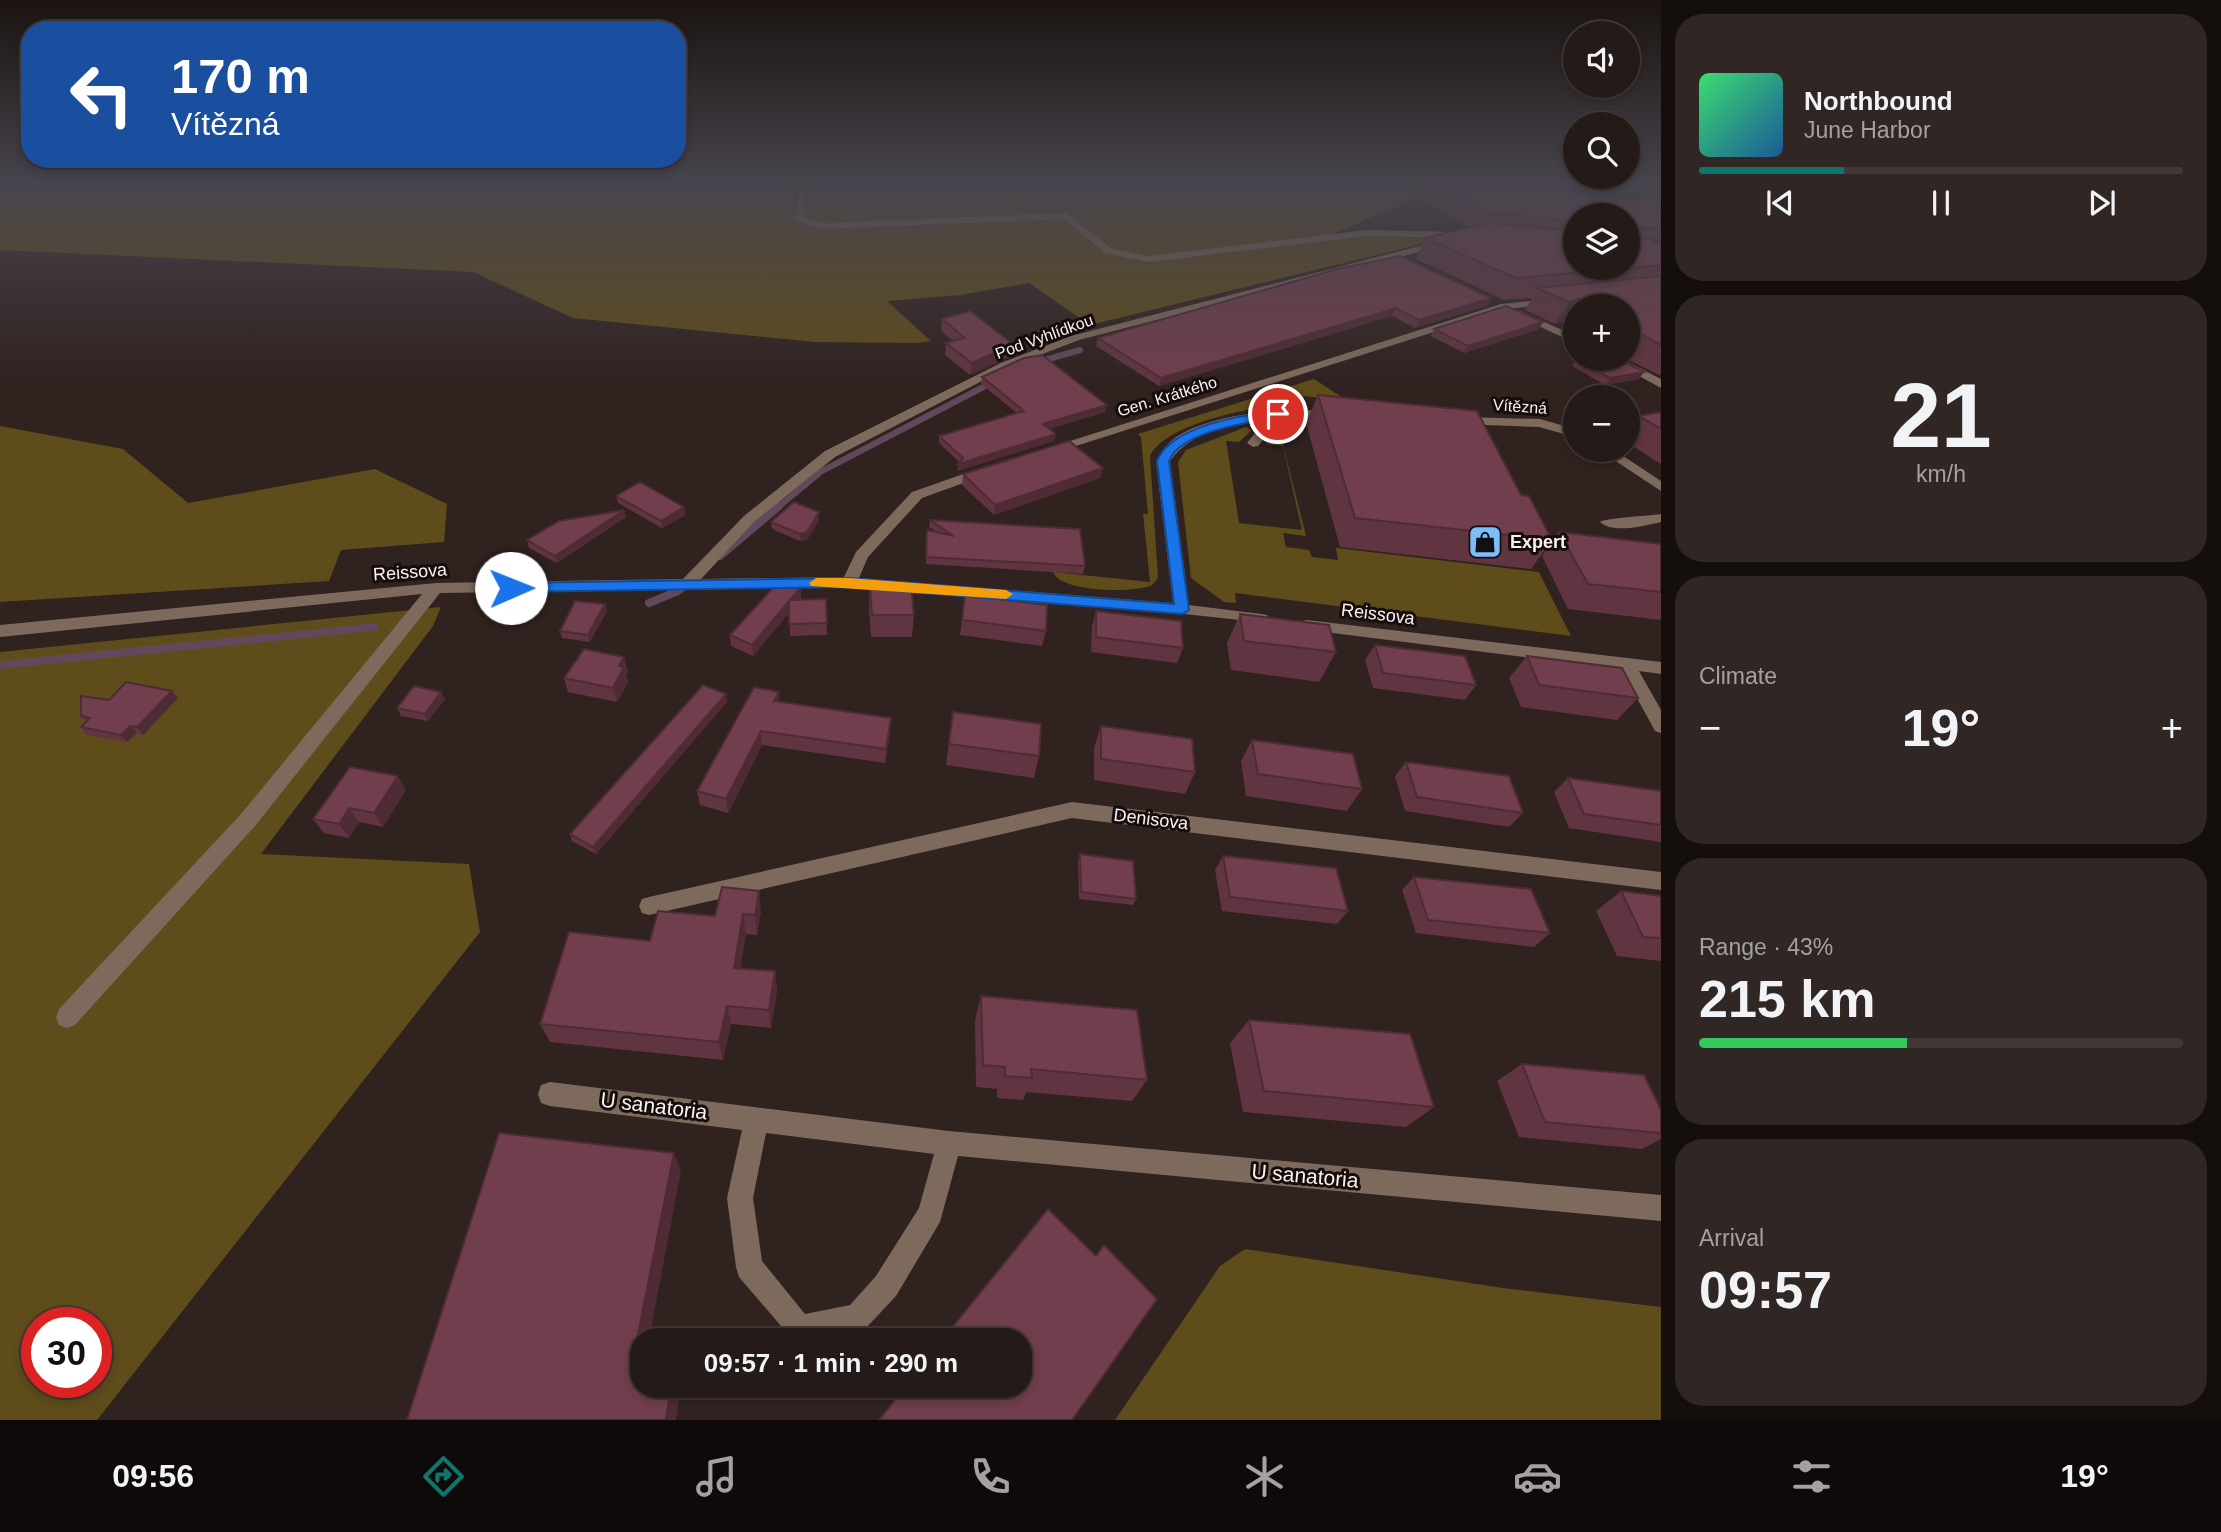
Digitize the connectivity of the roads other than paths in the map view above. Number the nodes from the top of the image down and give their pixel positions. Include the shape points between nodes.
1 (1108, 251) edge
2 (1208, 251) edge
3 (1409, 251) edge
4 (1393, 255) junction
5 (1406, 261) edge
6 (1493, 301) edge
7 (1563, 301) edge
8 (1505, 306) junction
9 (1563, 334) edge
10 (1637, 371) edge
11 (1661, 384) edge
12 (1278, 414) junction
13 (1350, 417) edge
14 (1445, 420) edge
15 (1563, 430) edge
16 (1253, 443) dead end
17 (1039, 453) edge
18 (1624, 462) edge
19 (1001, 465) edge
20 (1661, 486) edge
21 (1661, 518) edge
22 (1607, 522) dead end
23 (849, 582) junction
24 (686, 586) junction
25 (436, 588) junction
26 (1182, 610) junction
27 (0, 631) edge
28 (1627, 664) junction
29 (1661, 668) edge
30 (1661, 726) edge
31 (1661, 881) edge
32 (649, 906) dead end
33 (67, 1017) dead end
34 (550, 1094) dead end
35 (757, 1119) junction
36 (949, 1143) junction
37 (1661, 1208) edge

1 - 2 street, Pod Vyhlídkou via 1121,258
3 - 4 street, Pod Vyhlídkou
4 - 5 street
4 - 24 street, Pod Vyhlídkou via 1075,338 1005,365 830,454 749,519
6 - 8 street
7 - 8 street, Gen. Krátkého
8 - 9 street
8 - 17 street, Gen. Krátkého
10 - 11 street
12 - 13 street
12 - 16 street
12 - 26 street via 1233,421 1188,438 1167,452 1163,461
14 - 15 street, Vítězná via 1540,423
18 - 20 street
19 - 23 street via 917,495 861,555
21 - 22 street
23 - 24 street, Reissova
23 - 26 street, Reissova
24 - 25 street, Reissova
25 - 27 street, Reissova
25 - 33 street via 248,820
26 - 28 street, Reissova
28 - 29 street, Reissova
28 - 30 street
31 - 32 street, Denisova via 1072,810
34 - 35 street, U sanatoria
35 - 36 street, U sanatoria
35 - 36 street via 740,1198 749,1268 799,1329 857,1317 886,1286 931,1213
36 - 37 street, U sanatoria

